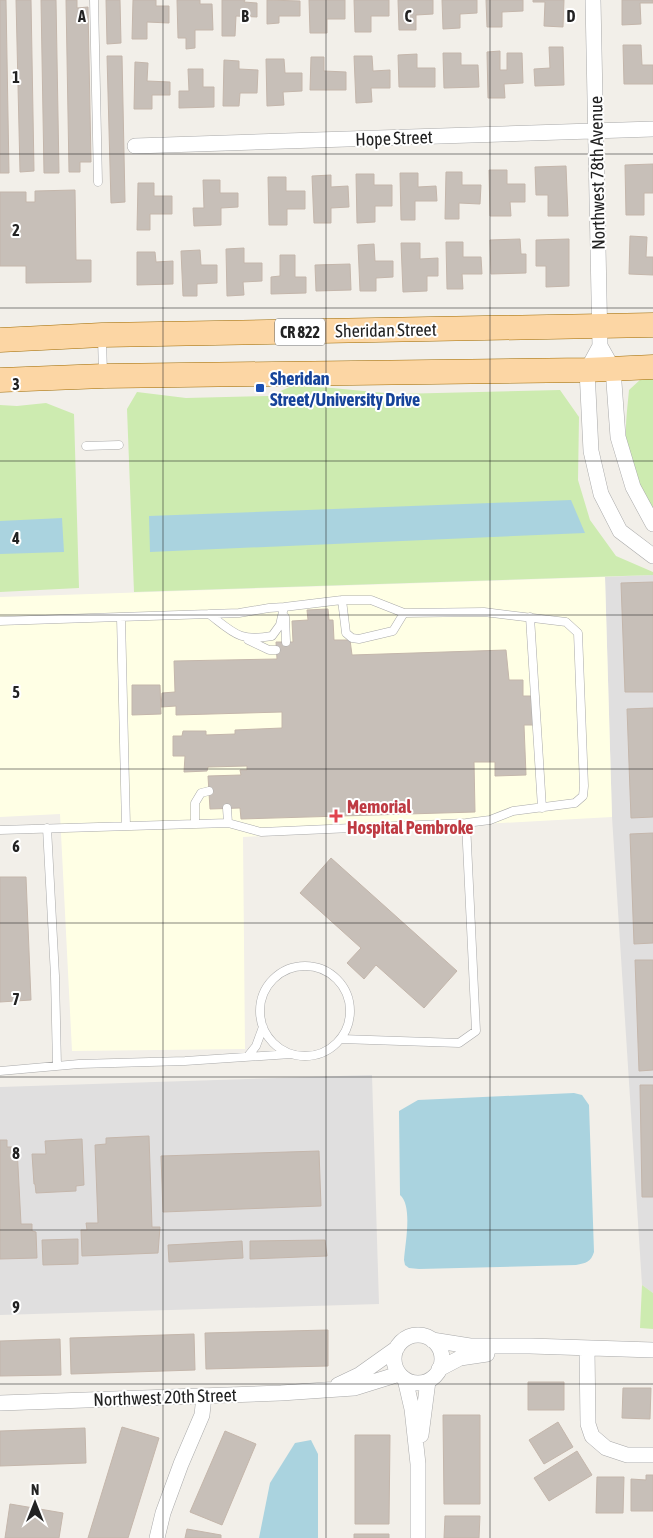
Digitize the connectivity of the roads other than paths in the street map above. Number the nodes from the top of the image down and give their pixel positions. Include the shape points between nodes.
1 (94, 0) edge
2 (593, 0) edge
3 (653, 129) edge
4 (596, 131) junction
5 (135, 146) dead end
6 (98, 182) dead end
7 (653, 325) edge
8 (102, 335) junction
9 (600, 336) junction
10 (0, 340) edge
11 (653, 367) edge
12 (613, 369) junction
13 (587, 370) junction
14 (104, 376) junction
15 (0, 380) edge
16 (119, 445) dead end
17 (86, 446) dead end
18 (653, 524) edge
19 (653, 556) edge
20 (342, 600) junction
21 (284, 607) junction
22 (404, 613) junction
23 (208, 614) junction
24 (530, 617) junction
25 (121, 618) junction
26 (0, 621) edge
27 (244, 638) junction
28 (286, 642) dead end
29 (276, 650) dead end
30 (209, 790) dead end
31 (227, 808) dead end
32 (542, 808) junction
33 (228, 823) junction
34 (466, 823) junction
35 (195, 824) junction
36 (126, 826) junction
37 (47, 828) junction
38 (0, 830) edge
39 (263, 1027) junction
40 (341, 1039) junction
41 (291, 1054) junction
42 (248, 1056) junction
43 (57, 1066) junction
44 (0, 1071) edge
45 (432, 1340) junction
46 (530, 1346) junction
47 (397, 1348) junction
48 (587, 1349) junction
49 (653, 1350) edge
50 (439, 1369) junction
51 (402, 1377) junction
52 (428, 1381) junction
53 (330, 1389) junction
54 (204, 1396) junction
55 (0, 1403) edge
56 (653, 1456) edge
57 (418, 1464) junction
58 (158, 1538) edge
59 (418, 1538) edge

1 - 6 lane
2 - 4 street, Northwest 78th Avenue
3 - 4 street, Hope Street
4 - 5 street, Hope Street
4 - 9 street, Northwest 78th Avenue
7 - 9 main road, Sheridan Street / CR 822
8 - 9 main road, Sheridan Street / CR 822
8 - 10 main road, Sheridan Street / CR 822
8 - 14 lane
9 - 12 street, Northwest 78th Avenue
9 - 13 street, Northwest 78th Avenue
11 - 12 main road
12 - 13 main road
12 - 18 street, Northwest 78th Avenue via 618,437 633,487
13 - 14 main road
13 - 19 street via 591,451 601,494 620,531
14 - 15 main road
16 - 17 lane
20 - 21 lane
20 - 22 lane via 371,600
20 - 22 lane via 346,633 352,638 393,631
21 - 23 lane
21 - 27 lane via 280,625 272,636
21 - 28 lane
22 - 24 lane via 484,612
23 - 25 lane
23 - 27 lane
24 - 32 lane
24 - 32 lane via 566,622 578,633 583,796 575,803
25 - 26 lane
25 - 36 lane
27 - 29 lane
30 - 35 lane via 201,793 195,803
31 - 33 lane
32 - 34 lane via 513,811 490,820
33 - 34 lane via 261,832
33 - 35 lane
34 - 40 lane via 476,1031 458,1043
35 - 36 lane
36 - 37 lane
37 - 38 lane
37 - 43 lane
39 - 40 lane via 261,1002 271,981 289,968 319,967 342,984 349,997 351,1012
39 - 41 lane via 277,1046
39 - 42 lane via 256,1046
40 - 41 lane via 316,1055
41 - 42 lane
42 - 43 lane
43 - 44 lane
45 - 46 street via 470,1346
45 - 47 street via 416,1336 402,1341
45 - 50 street via 441,1353
46 - 48 street
46 - 50 street via 460,1358
47 - 51 street via 394,1361
47 - 53 street, Northwest 20th Street via 359,1375
48 - 49 street
48 - 56 street via 588,1424 592,1436 606,1448 626,1455
50 - 52 street
51 - 52 street via 412,1382
51 - 53 street, Northwest 20th Street via 354,1388
51 - 57 street via 412,1410
52 - 57 street
53 - 54 street, Northwest 20th Street
54 - 55 street, Northwest 20th Street
54 - 58 street via 202,1415 180,1464
57 - 59 street

